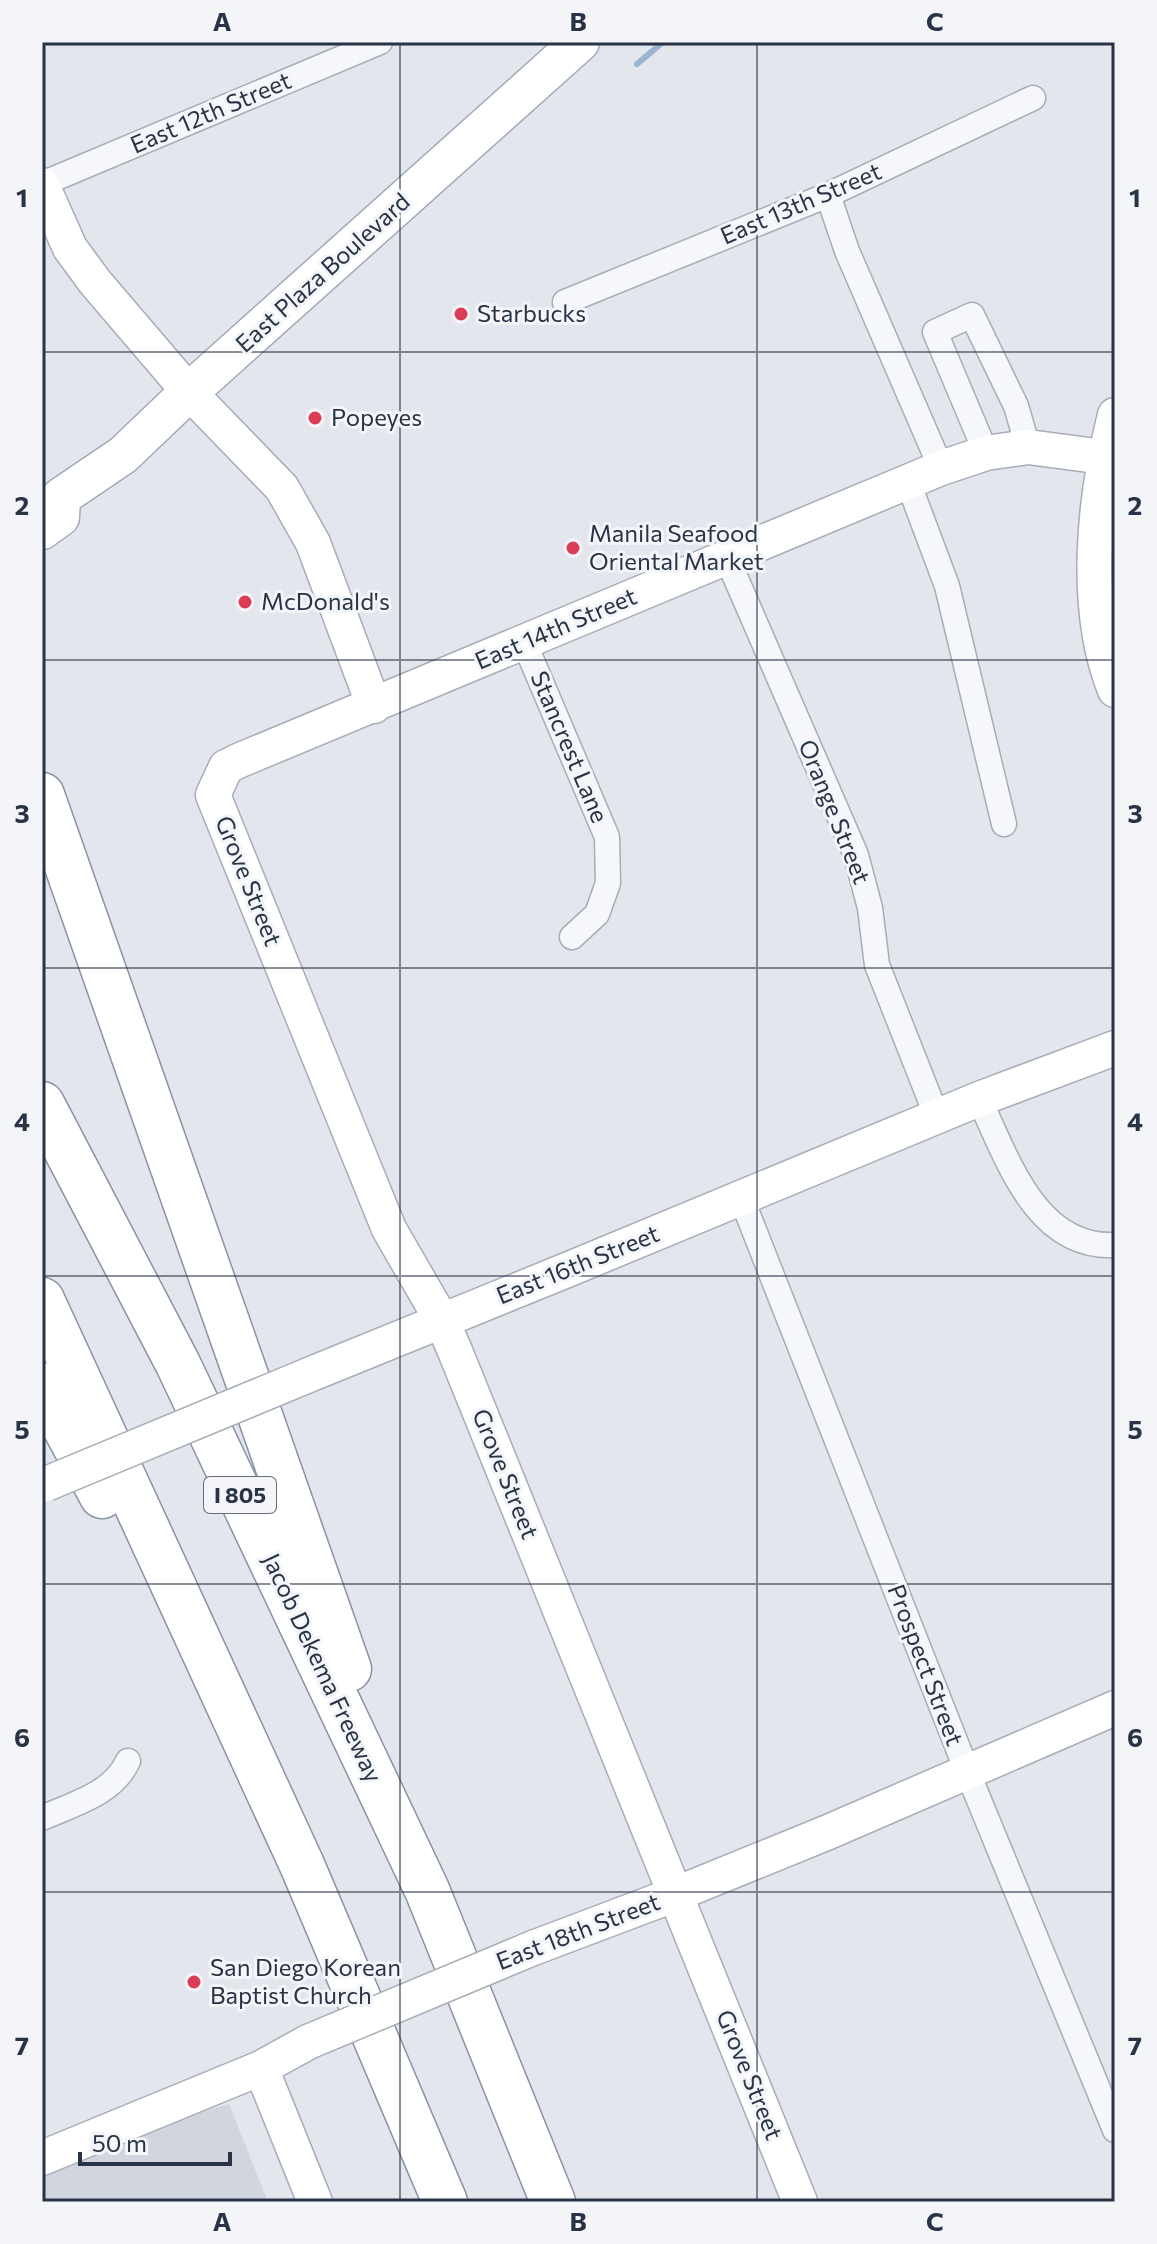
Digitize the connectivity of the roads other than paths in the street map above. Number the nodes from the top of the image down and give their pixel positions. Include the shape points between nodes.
1 (380, 42) edge
2 (580, 42) edge
3 (1033, 98) dead end
4 (42, 184) edge
5 (828, 195) junction
6 (565, 302) dead end
7 (189, 392) junction
8 (1115, 415) edge
9 (1028, 447) junction
10 (986, 453) junction
11 (1104, 457) junction
12 (941, 468) junction
13 (908, 482) junction
14 (51, 492) edge
15 (42, 530) edge
16 (727, 558) junction
17 (524, 642) junction
18 (1115, 690) edge
19 (374, 706) junction
20 (238, 761) joint
21 (42, 795) edge
22 (1004, 824) dead end
23 (572, 937) dead end
24 (1115, 1048) edge
25 (979, 1099) junction
26 (42, 1104) edge
27 (937, 1117) junction
28 (741, 1197) junction
29 (1115, 1245) edge
30 (42, 1300) edge
31 (441, 1319) junction
32 (42, 1385) edge
33 (44, 1485) edge
34 (1115, 1708) edge
35 (128, 1761) dead end
36 (967, 1771) junction
37 (42, 1818) edge
38 (427, 1890) junction
39 (314, 1894) junction
40 (676, 1894) junction
41 (261, 2068) junction
42 (1115, 2130) edge
43 (42, 2158) edge
44 (315, 2202) edge
45 (445, 2202) edge
46 (553, 2202) edge
47 (800, 2202) edge

1 - 4 street, East 12th Street
2 - 7 main road, East Plaza Boulevard
3 - 5 street, East 13th Street
4 - 7 street via 70,248
5 - 6 street, East 13th Street
5 - 12 street
7 - 14 main road, East Plaza Boulevard via 123,455
7 - 19 street via 282,488 313,543
8 - 11 street
9 - 10 street, East 14th Street
9 - 10 street via 1016,406 972,315 935,332
9 - 11 street, East 14th Street
10 - 12 street, East 14th Street
11 - 18 street via 1094,533 1097,616
12 - 13 street, East 14th Street
13 - 16 street, East 14th Street
13 - 22 street via 947,586
14 - 15 main road, East Plaza Boulevard via 60,517
16 - 17 street, East 14th Street
16 - 27 street, Orange Street via 856,855 877,965
17 - 19 street, East 14th Street
17 - 23 street, Stancrest Lane via 607,837 608,883 597,914
19 - 20 street, East 14th Street
20 - 31 street, Grove Street via 226,767 213,795 389,1229
21 - 38 highway
24 - 25 street, East 16th Street
25 - 27 street, East 16th Street
25 - 29 street via 1028,1198 1054,1226 1094,1244
26 - 38 highway, Jacob Dekema Freeway / I 805 via 178,1364
27 - 28 street, East 16th Street
28 - 31 street, East 16th Street
28 - 36 street, Prospect Street
30 - 39 highway
31 - 33 street, East 16th Street, bridge
31 - 40 street, Grove Street
32 - 39 highway via 229,1745
34 - 36 street, East 18th Street
35 - 37 street via 123,1773 100,1792
36 - 40 street, East 18th Street
36 - 42 street, Prospect Street
38 - 46 highway, Jacob Dekema Freeway / I 805
39 - 45 highway
40 - 41 street, East 18th Street, bridge via 308,2042
40 - 47 street, Grove Street
41 - 43 street, East 18th Street
41 - 44 street

